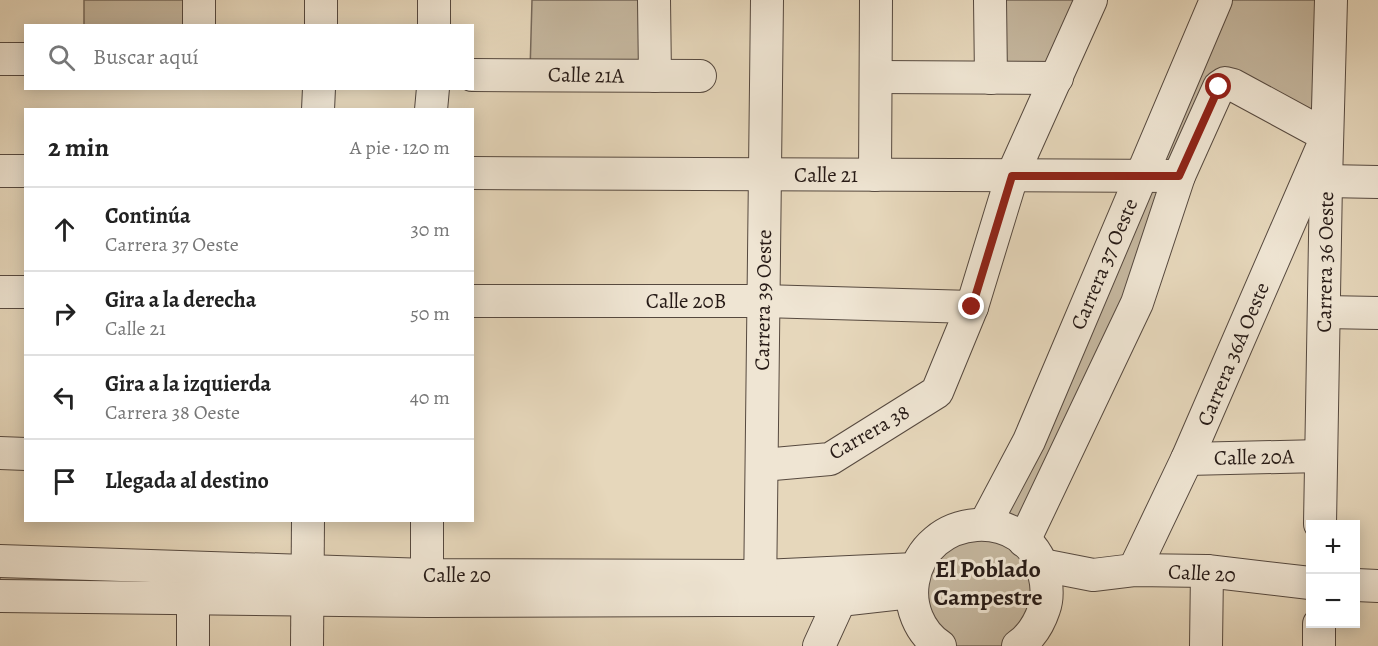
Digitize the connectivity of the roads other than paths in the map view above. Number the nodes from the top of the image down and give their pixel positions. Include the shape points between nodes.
1 (199, 0) edge
2 (321, 0) edge
3 (434, 0) edge
4 (654, 0) edge
5 (767, 0) edge
6 (876, 0) edge
7 (990, 0) edge
8 (1091, 0) edge
9 (1216, 0) edge
10 (1331, 0) edge
11 (199, 24) edge
12 (321, 24) edge
13 (434, 24) edge
14 (0, 59) edge
15 (24, 59) edge
16 (474, 75) edge
17 (656, 76) junction
18 (700, 76) dead end
19 (876, 77) junction
20 (991, 78) junction
21 (1057, 78) junction
22 (318, 90) edge
23 (432, 90) edge
24 (318, 108) edge
25 (431, 108) edge
26 (1328, 136) junction
27 (0, 171) edge
28 (24, 171) edge
29 (474, 173) edge
30 (765, 175) junction
31 (875, 175) junction
32 (1012, 176) junction
33 (1141, 176) junction
34 (1179, 176) junction
35 (1326, 181) junction
36 (1378, 182) edge
37 (0, 292) edge
38 (24, 292) edge
39 (474, 301) edge
40 (762, 301) junction
41 (972, 307) junction
42 (1325, 312) junction
43 (1378, 313) edge
44 (0, 453) edge
45 (24, 454) edge
46 (1322, 456) junction
47 (1187, 459) junction
48 (762, 465) junction
49 (1320, 520) edge
50 (308, 522) edge
51 (427, 522) edge
52 (985, 524) junction
53 (1033, 553) junction
54 (0, 561) edge
55 (1134, 570) junction
56 (1207, 571) junction
57 (1093, 575) junction
58 (913, 581) junction
59 (1306, 582) edge
60 (1360, 585) edge
61 (309, 586) junction
62 (1378, 586) edge
63 (427, 588) junction
64 (760, 588) junction
65 (0, 596) edge
66 (193, 599) junction
67 (840, 600) junction
68 (1046, 603) junction
69 (1319, 628) edge
70 (935, 645) edge
71 (193, 646) edge
72 (307, 646) edge
73 (819, 646) edge
74 (1018, 646) edge
75 (1206, 646) edge
76 (1319, 646) edge

1 - 11 street
2 - 12 street
3 - 13 street
4 - 17 street
5 - 30 street, Carrera 39 Oeste
6 - 19 street
7 - 20 street
8 - 21 street
9 - 33 street, Carrera 37 Oeste
10 - 26 street, Carrera 36 Oeste
14 - 15 street
16 - 17 street, Calle 21A
17 - 18 street, Calle 21A
19 - 20 street
19 - 31 street
20 - 21 street
21 - 32 street
22 - 24 street
23 - 25 street
26 - 34 street, Carrera 37 Oeste via 1225,83 1219,87
26 - 35 street, Carrera 36 Oeste
26 - 47 street, Carrera 36A Oeste
27 - 28 street
29 - 30 street, Calle 21
30 - 31 street, Calle 21
30 - 40 street, Carrera 39 Oeste
31 - 32 street, Calle 21
32 - 33 street, Calle 21
32 - 41 street
33 - 34 street, Calle 21
33 - 52 street, Carrera 37 Oeste via 1029,441
34 - 53 street, Carrera 37 Oeste via 1137,303
35 - 36 street
35 - 42 street, Carrera 36 Oeste
37 - 38 street
39 - 40 street, Calle 20B
40 - 41 street, Calle 20B
40 - 48 street, Carrera 39 Oeste
41 - 48 street, Carrera 38 via 936,392 830,459
42 - 43 street
42 - 46 street, Carrera 36 Oeste
44 - 45 street
46 - 47 street, Calle 20A
46 - 49 street, Carrera 36 Oeste
47 - 55 street, Carrera 36A Oeste
48 - 64 street, Carrera 39 Oeste
50 - 61 street
51 - 63 street
52 - 53 street, Calle 20 via 1006,530
52 - 58 street via 963,526 942,535 926,550
53 - 57 street, Calle 20
53 - 68 street via 1047,584
54 - 61 street, Calle 20
55 - 56 street, Calle 20
55 - 57 street, Calle 20
56 - 59 street, Calle 20
56 - 75 street
57 - 68 street, Calle 20
58 - 64 street, Calle 20
58 - 67 street, Calle 20
58 - 70 street via 914,610
60 - 62 street
61 - 63 street, Calle 20
61 - 66 street, Calle 20
61 - 72 street
63 - 64 street, Calle 20
64 - 67 street, Calle 20
65 - 66 street, Calle 20
66 - 71 street
67 - 73 street
68 - 74 street via 1039,624
69 - 76 street

